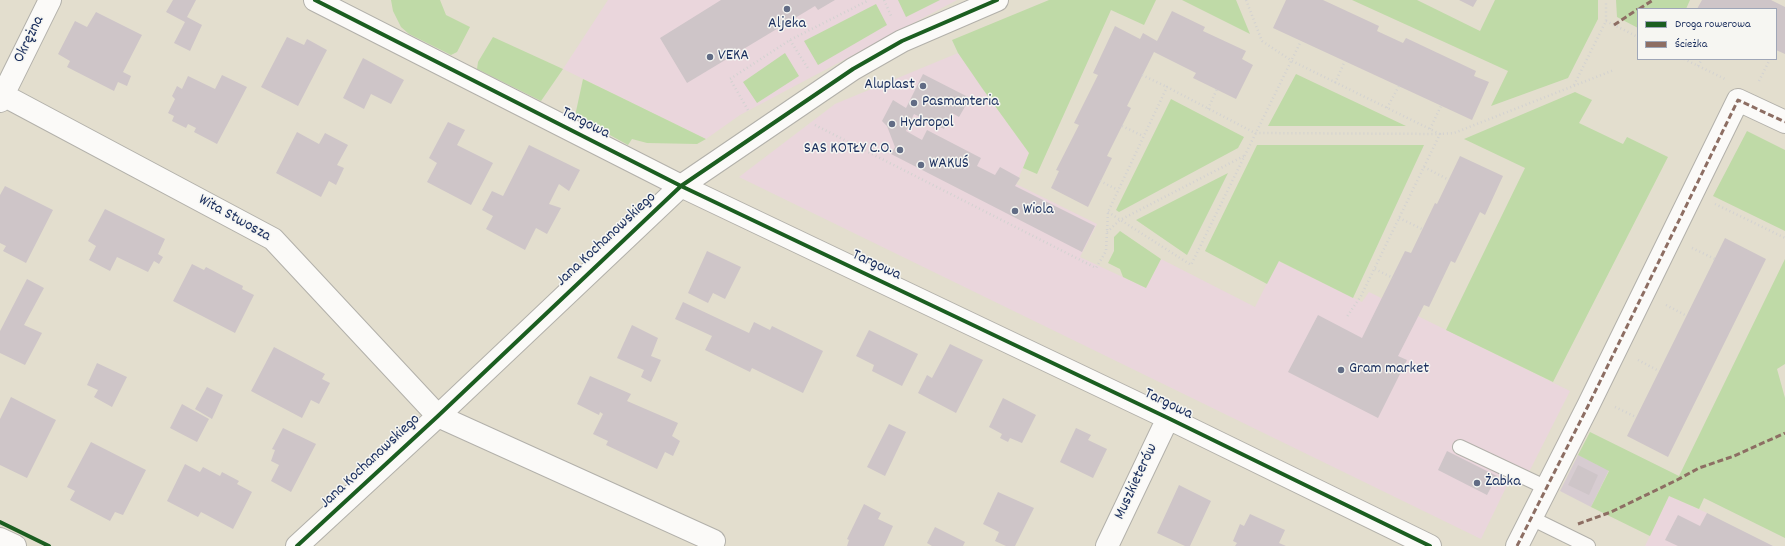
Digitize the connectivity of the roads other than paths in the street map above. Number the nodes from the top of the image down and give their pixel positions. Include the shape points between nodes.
1 (50, 0) edge
2 (315, 0) edge
3 (997, 0) edge
4 (344, 6) edge
5 (2, 98) edge
6 (1785, 122) edge
7 (681, 186) junction
8 (438, 416) junction
9 (1168, 418) junction
10 (1460, 447) dead end
11 (1547, 488) junction
12 (1531, 518) junction
13 (0, 539) edge
14 (714, 541) dead end
15 (15, 546) edge
16 (297, 546) edge
17 (1107, 546) edge
18 (1430, 546) edge
19 (1517, 546) edge
20 (1588, 546) edge

1 - 5 street, Okrężna
2 - 4 street, Targowa
3 - 7 street, Jana Kochanowskiego via 902,41 853,69
4 - 7 street, Targowa
5 - 8 street, Wita Stwosza via 273,239
6 - 11 street via 1738,100
7 - 8 street, Jana Kochanowskiego
7 - 9 street, Targowa
8 - 14 street
8 - 16 street, Jana Kochanowskiego
9 - 17 street, Muszkieterów
9 - 18 street, Targowa
10 - 11 lane
11 - 12 street
12 - 19 street
12 - 20 lane
13 - 15 street

